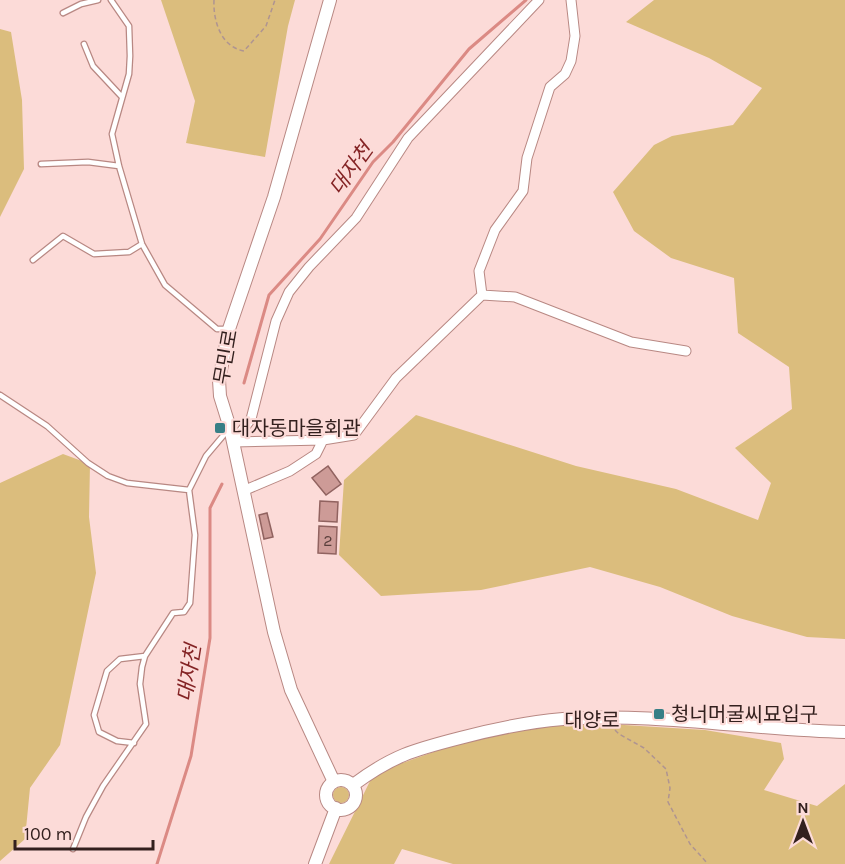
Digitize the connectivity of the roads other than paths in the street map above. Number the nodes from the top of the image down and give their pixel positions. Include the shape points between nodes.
1 (98, 0) edge
2 (111, 0) edge
3 (330, 0) edge
4 (539, 0) edge
5 (571, 0) edge
6 (63, 13) dead end
7 (84, 44) dead end
8 (122, 97) junction
9 (41, 164) dead end
10 (119, 166) junction
11 (142, 244) junction
12 (33, 260) dead end
13 (482, 295) junction
14 (229, 329) junction
15 (686, 351) dead end
16 (0, 395) edge
17 (230, 428) junction
18 (323, 440) junction
19 (232, 442) junction
20 (189, 490) junction
21 (243, 491) junction
22 (145, 656) junction
23 (845, 732) edge
24 (134, 743) junction
25 (334, 782) junction
26 (353, 785) junction
27 (336, 808) junction
28 (73, 849) dead end
29 (315, 864) edge

1 - 6 lane
2 - 8 lane via 129,26 129,74
3 - 14 street, 무민로 via 274,196
4 - 19 street via 408,138 356,218 289,292 276,321 251,419
5 - 13 street via 575,36 571,61 565,74 550,87 527,158 523,191 495,230 479,271
7 - 8 lane via 93,66
8 - 10 lane via 112,134
9 - 10 lane via 88,162
10 - 11 lane
11 - 12 lane via 129,252 93,254 63,236
11 - 14 lane via 165,285 217,329
13 - 15 street via 515,297 631,342
13 - 18 street via 396,378 354,435
14 - 17 street, 무민로 via 219,380
16 - 20 lane via 47,426 108,476 127,483
17 - 19 street, 무민로
17 - 20 lane via 206,456
18 - 19 street
18 - 21 street via 316,454 290,471
19 - 21 street, 무민로
20 - 22 lane via 195,535 190,603 184,612 173,613
21 - 25 street, 무민로 via 291,690
22 - 24 lane via 140,684 146,724
22 - 24 lane via 120,659 107,671 94,714 99,732 117,741
23 - 26 street, 대양로 via 608,718 527,723 413,750 383,763
24 - 28 lane via 103,786
25 - 26 street via 345,780
25 - 27 street via 328,787 327,797
26 - 27 street via 353,803
27 - 29 street

